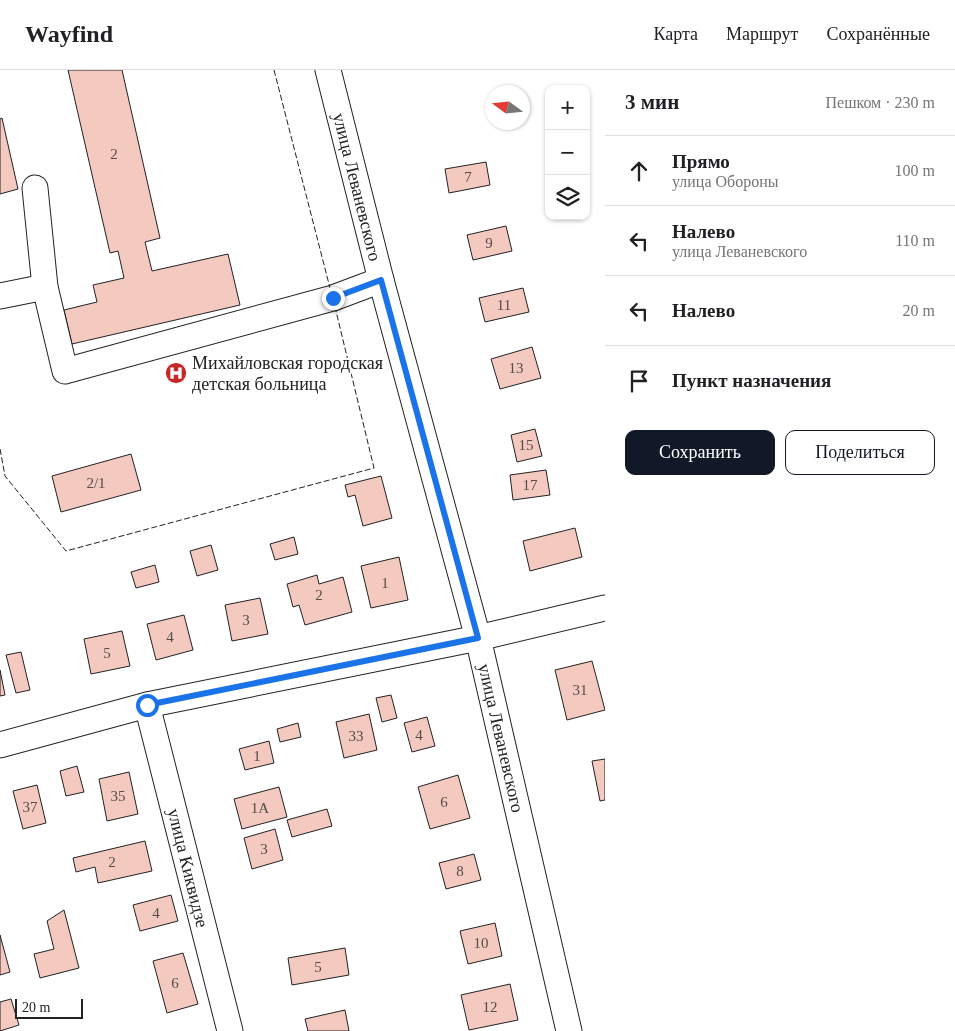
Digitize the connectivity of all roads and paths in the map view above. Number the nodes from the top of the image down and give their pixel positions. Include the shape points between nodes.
1 (328, 70) edge
2 (35, 188) dead end
3 (381, 280) junction
4 (45, 287) junction
5 (0, 296) edge
6 (605, 608) edge
7 (478, 638) junction
8 (147, 705) junction
9 (0, 745) edge
10 (230, 1031) edge
11 (569, 1031) edge

1 - 3 street, улица Леваневского
2 - 4 street
3 - 4 street via 333,298 65,371
3 - 7 street, улица Леваневского
4 - 5 street
6 - 7 street
7 - 8 street
7 - 11 street, улица Леваневского
8 - 9 street
8 - 10 street, улица Киквидзе

